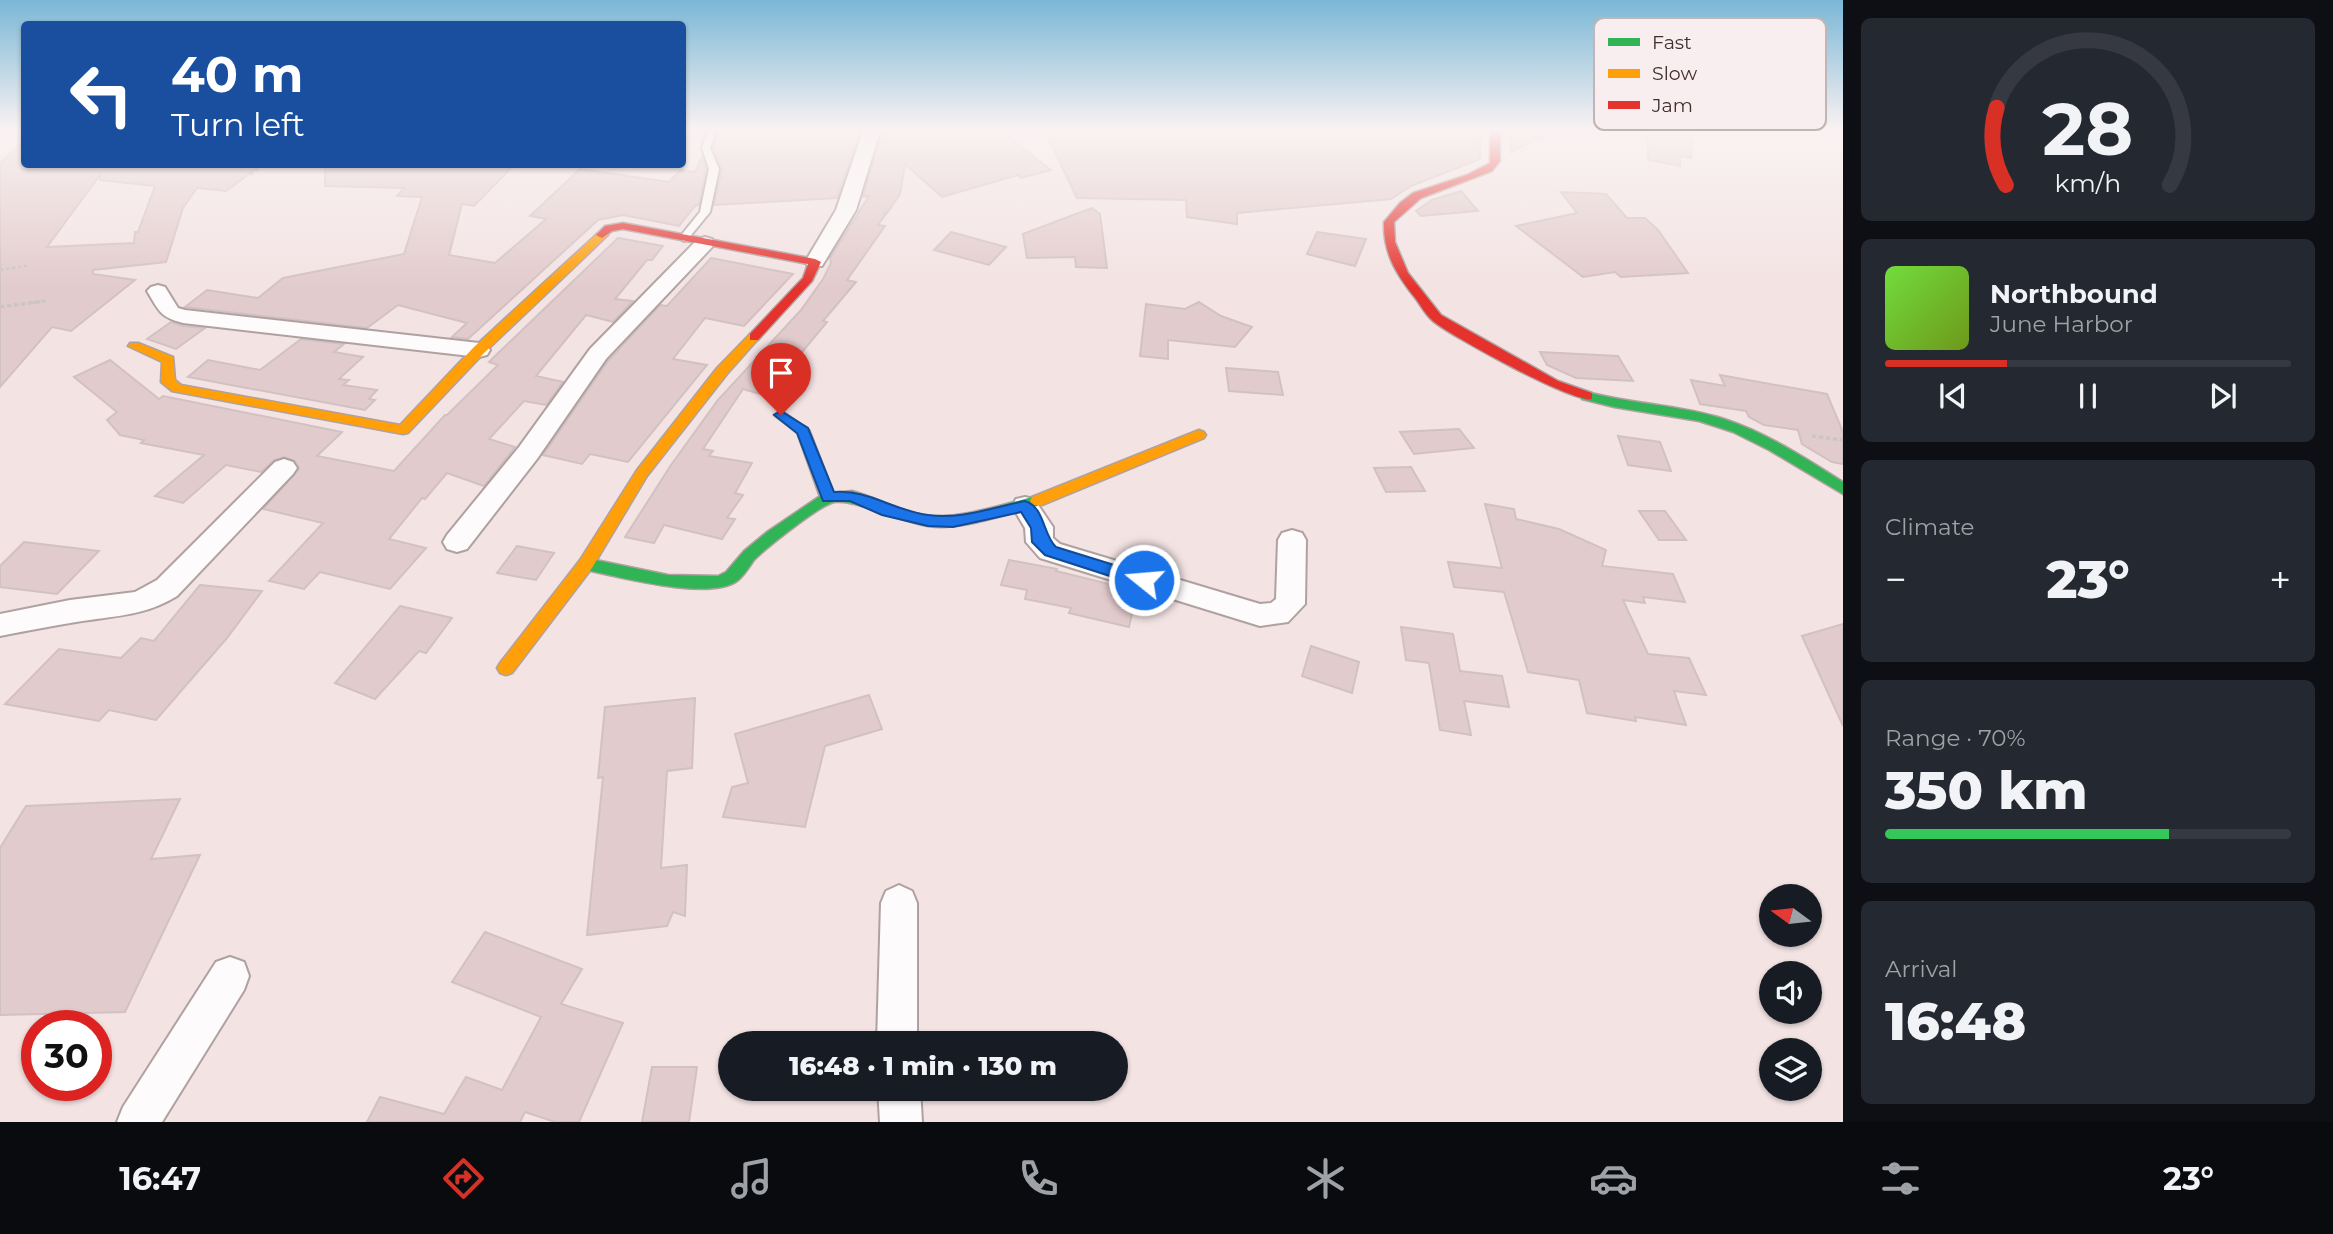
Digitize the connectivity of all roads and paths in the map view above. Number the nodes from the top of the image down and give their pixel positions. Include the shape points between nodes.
1 (711, 183) edge
2 (855, 183) edge
3 (1450, 183) edge
4 (694, 241) junction
5 (815, 262) junction
6 (27, 266) dead end
7 (0, 270) edge
8 (158, 291) dead end
9 (46, 301) dead end
10 (0, 307) edge
11 (134, 346) dead end
12 (479, 350) junction
13 (781, 415) dead end
14 (1199, 435) dead end
15 (284, 468) dead end
16 (1843, 489) edge
17 (828, 498) junction
18 (1025, 506) junction
19 (1292, 540) dead end
20 (457, 542) dead end
21 (586, 564) junction
22 (0, 625) edge
23 (506, 668) dead end
24 (900, 903) dead end
25 (230, 976) dead end
26 (897, 1031) edge
27 (900, 1101) edge
28 (138, 1122) edge
29 (901, 1122) edge

1 - 4 lane
2 - 5 street via 846,210
3 - 16 street via 1405,203 1389,222 1389,242 1402,274 1437,318 1553,384 1608,403 1735,427 1786,452
4 - 5 street
4 - 12 street via 624,226 609,228
4 - 20 street via 598,354
5 - 21 street via 808,279 722,371 642,473
6 - 7 path
8 - 12 street via 170,313 183,316
9 - 10 path
11 - 12 street via 167,360 168,382 177,388 403,430
13 - 17 lane via 803,431
14 - 18 street
15 - 22 street via 150,600
17 - 18 street via 852,496 928,521 953,522
17 - 21 street via 772,536 720,582 668,581
18 - 19 street via 1039,527 1040,542 1050,551 1260,615 1278,614 1290,604
21 - 23 street
24 - 26 street
25 - 28 street
27 - 29 street

